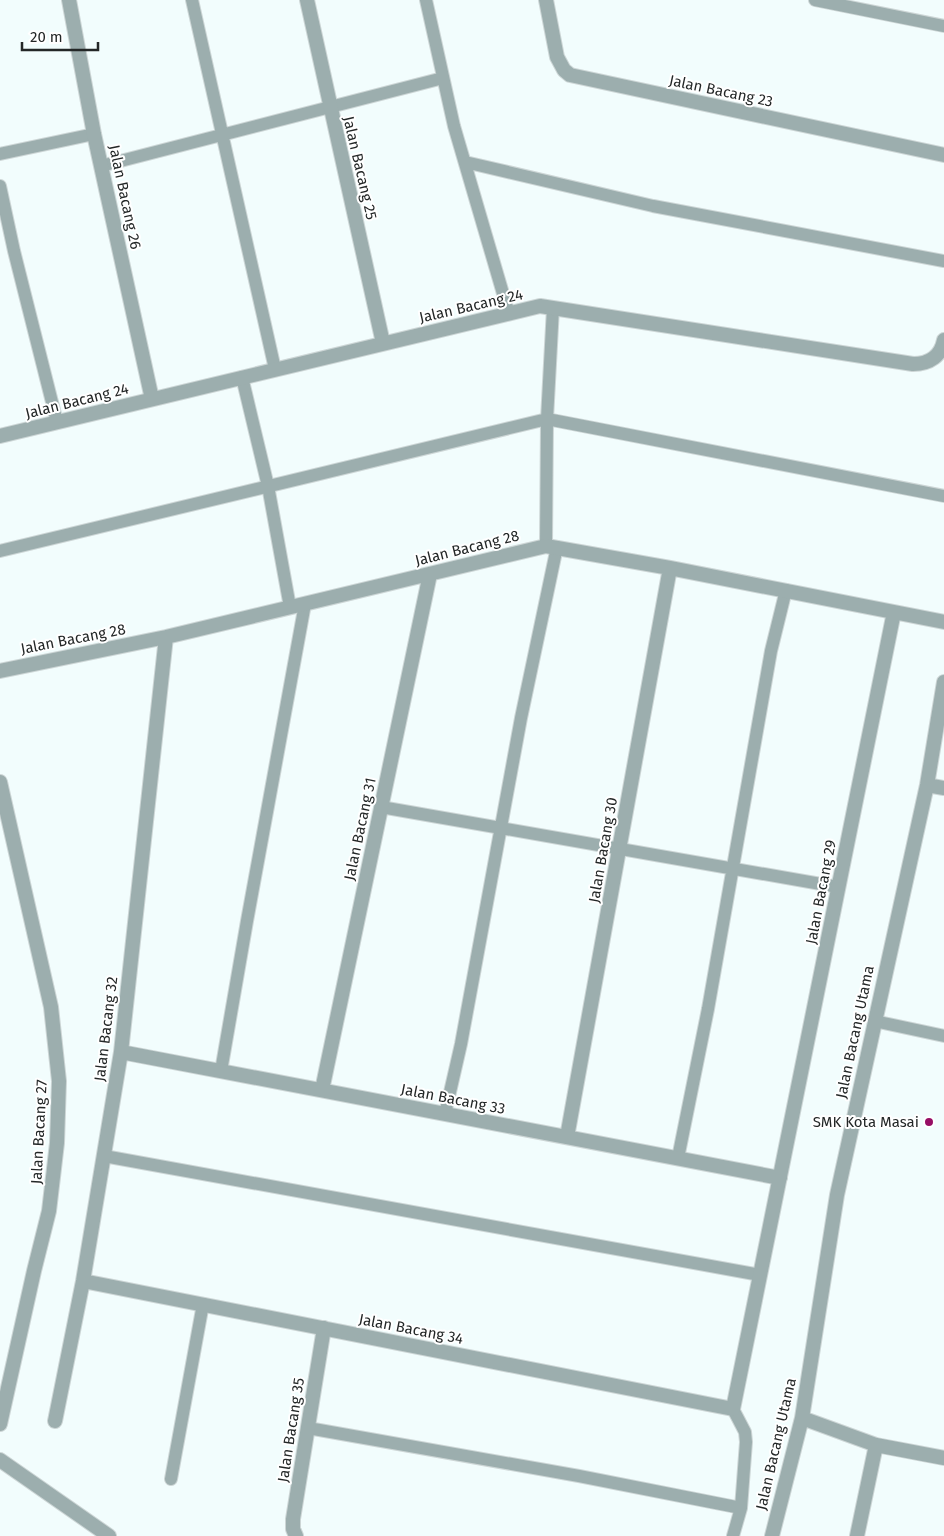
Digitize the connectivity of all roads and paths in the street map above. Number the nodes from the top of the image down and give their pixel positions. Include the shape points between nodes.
1 (70, 0) edge
2 (192, 0) edge
3 (307, 0) edge
4 (426, 0) edge
5 (546, 0) edge
6 (815, 0) edge
7 (944, 26) edge
8 (443, 78) junction
9 (330, 107) junction
10 (94, 134) junction
11 (223, 135) junction
12 (0, 154) edge
13 (944, 155) edge
14 (465, 162) junction
15 (101, 166) junction
16 (0, 186) edge
17 (944, 261) edge
18 (553, 308) junction
19 (509, 314) junction
20 (944, 340) edge
21 (383, 343) junction
22 (275, 369) junction
23 (242, 377) junction
24 (152, 399) junction
25 (546, 419) junction
26 (57, 422) junction
27 (0, 436) edge
28 (268, 486) junction
29 (944, 496) edge
30 (552, 546) junction
31 (0, 551) edge
32 (670, 568) junction
33 (430, 574) junction
34 (786, 590) junction
35 (305, 604) junction
36 (290, 607) junction
37 (894, 612) junction
38 (944, 622) edge
39 (166, 637) junction
40 (0, 671) edge
41 (944, 682) edge
42 (0, 782) edge
43 (927, 785) junction
44 (944, 788) edge
45 (381, 807) junction
46 (501, 828) junction
47 (619, 849) junction
48 (733, 869) junction
49 (838, 887) junction
50 (874, 1021) junction
51 (944, 1036) edge
52 (120, 1052) junction
53 (221, 1071) junction
54 (322, 1090) junction
55 (445, 1114) junction
56 (567, 1137) junction
57 (104, 1156) junction
58 (678, 1158) junction
59 (780, 1178) junction
60 (760, 1275) junction
61 (83, 1281) junction
62 (203, 1304) junction
63 (324, 1328) junction
64 (733, 1409) junction
65 (802, 1418) junction
66 (55, 1421) dead end
67 (0, 1424) edge
68 (308, 1428) junction
69 (876, 1445) junction
70 (944, 1458) edge
71 (0, 1460) edge
72 (171, 1479) dead end
73 (741, 1508) junction
74 (108, 1536) edge
75 (296, 1536) edge
76 (733, 1536) edge
77 (772, 1536) edge
78 (857, 1536) edge

1 - 10 street, Jalan Bacang 26
2 - 11 lane
3 - 9 street, Jalan Bacang 25
4 - 8 lane
5 - 13 street, Jalan Bacang 23 via 557,57 570,75
6 - 7 lane
8 - 9 lane
8 - 14 lane
9 - 11 lane
9 - 21 street, Jalan Bacang 25
10 - 12 lane
10 - 15 street, Jalan Bacang 26
11 - 15 lane
11 - 22 lane
14 - 17 lane via 653,206
14 - 19 lane
15 - 24 street, Jalan Bacang 26
16 - 26 lane
18 - 19 street, Jalan Bacang 24 via 540,306
18 - 20 street, Jalan Bacang 24 via 913,364 932,360 939,354
18 - 25 lane
19 - 21 street, Jalan Bacang 24
21 - 22 street, Jalan Bacang 24
22 - 23 street, Jalan Bacang 24
23 - 24 street, Jalan Bacang 24
23 - 28 lane
24 - 26 street, Jalan Bacang 24
25 - 28 lane
25 - 29 lane
25 - 30 lane
26 - 27 street, Jalan Bacang 24
28 - 31 lane
28 - 36 lane
30 - 32 street, Jalan Bacang 28
30 - 33 street, Jalan Bacang 28
30 - 46 lane
32 - 34 street, Jalan Bacang 28
32 - 47 street, Jalan Bacang 30
33 - 35 street, Jalan Bacang 28
33 - 45 street, Jalan Bacang 31
34 - 37 street, Jalan Bacang 28
34 - 48 lane via 771,651
35 - 36 street, Jalan Bacang 28
35 - 53 lane
36 - 39 street, Jalan Bacang 28
37 - 38 street, Jalan Bacang 28
37 - 49 street, Jalan Bacang 29
39 - 40 street, Jalan Bacang 28
39 - 52 street, Jalan Bacang 32
41 - 43 street, Jalan Bacang Utama
42 - 67 street, Jalan Bacang 27 via 51,1007 59,1081 57,1143 49,1210
43 - 44 street
43 - 50 street, Jalan Bacang Utama
45 - 46 lane
45 - 54 street, Jalan Bacang 31
46 - 47 lane
46 - 55 lane
47 - 48 lane
47 - 56 street, Jalan Bacang 30
48 - 49 lane
48 - 58 lane
49 - 59 street, Jalan Bacang 29
50 - 51 lane
50 - 65 street, Jalan Bacang Utama via 837,1195
52 - 53 street, Jalan Bacang 33
52 - 57 street, Jalan Bacang 32
53 - 54 street, Jalan Bacang 33
54 - 55 street, Jalan Bacang 33
55 - 56 street, Jalan Bacang 33
56 - 58 street, Jalan Bacang 33
57 - 60 lane
57 - 61 street, Jalan Bacang 32
58 - 59 street, Jalan Bacang 33
59 - 60 street, Jalan Bacang 29
60 - 64 street, Jalan Bacang 29
61 - 62 street, Jalan Bacang 34
61 - 66 street, Jalan Bacang 32
62 - 63 street, Jalan Bacang 34
62 - 72 lane
63 - 64 street, Jalan Bacang 34
63 - 68 street, Jalan Bacang 35
64 - 73 lane via 746,1437
65 - 69 street
65 - 77 street, Jalan Bacang Utama
68 - 73 lane
68 - 75 street, Jalan Bacang 35 via 293,1519
69 - 70 street
69 - 78 street
71 - 74 street
73 - 76 lane

